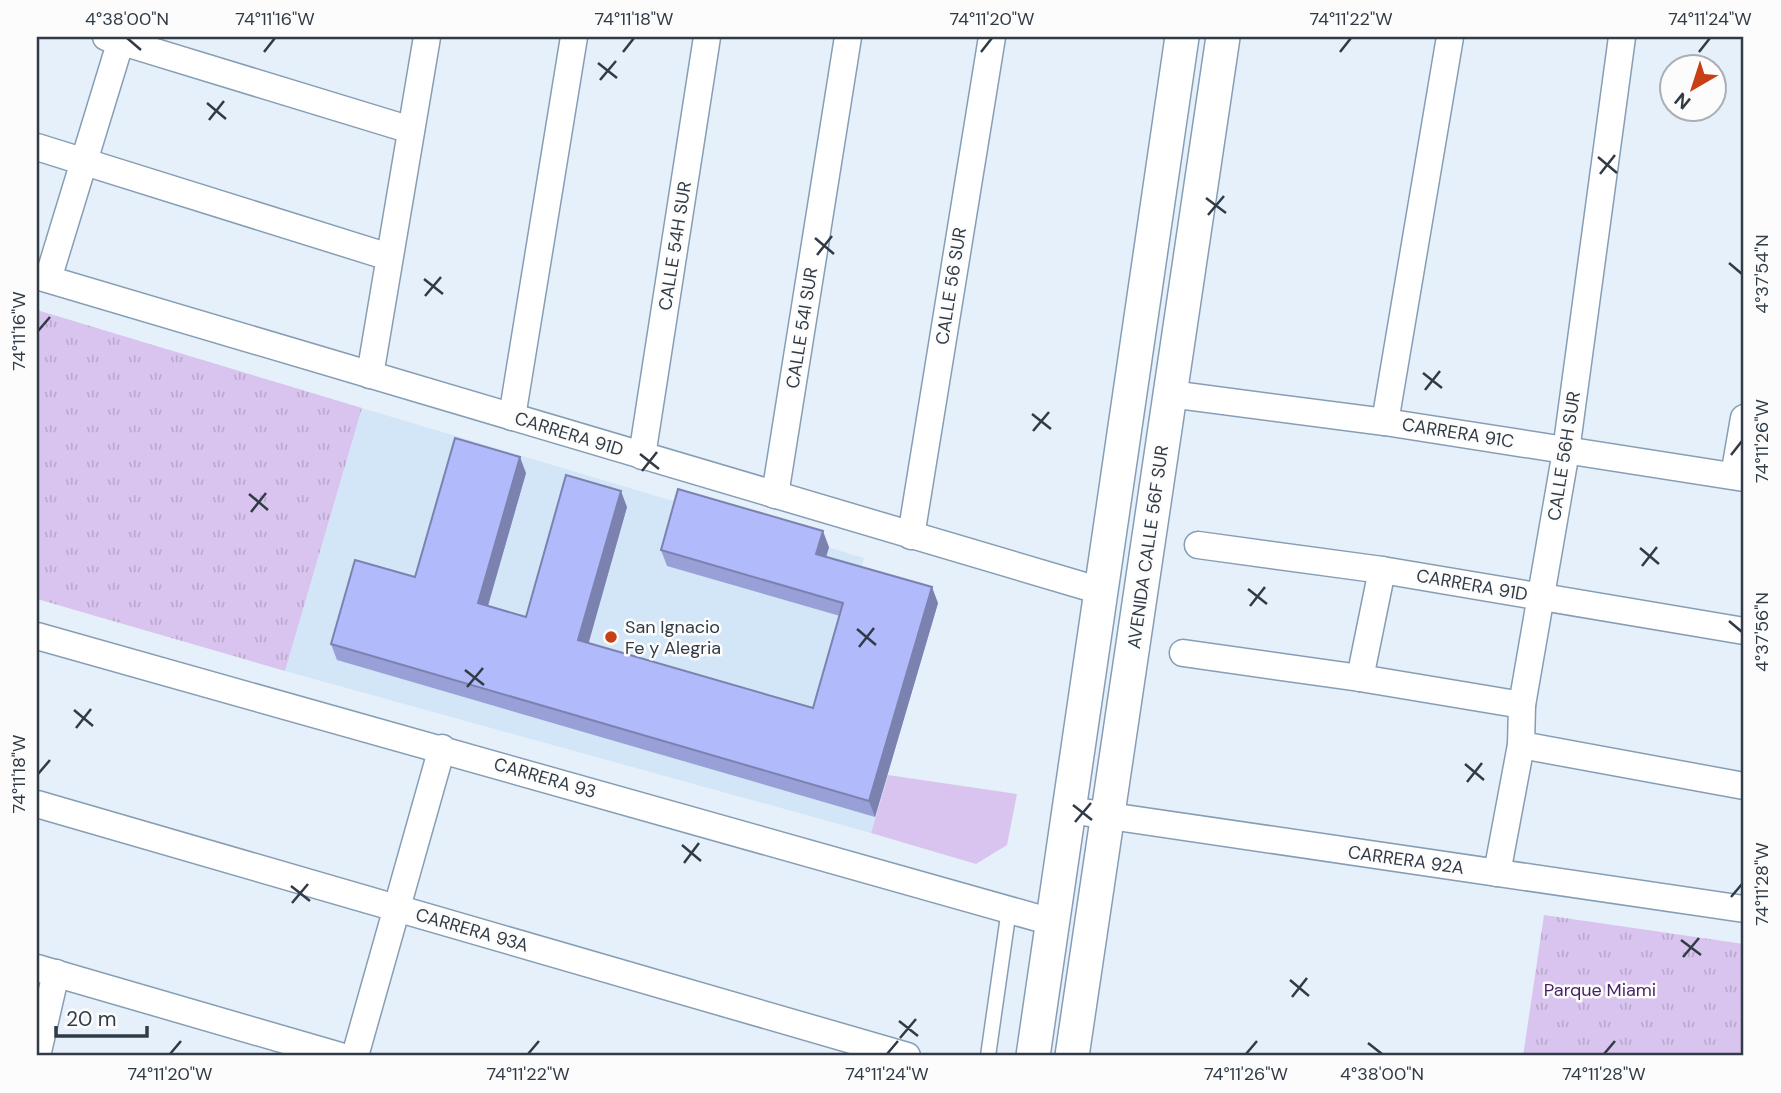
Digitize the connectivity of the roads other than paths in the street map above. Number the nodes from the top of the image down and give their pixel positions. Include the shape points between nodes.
1 (428, 37) edge
2 (574, 37) edge
3 (707, 37) edge
4 (848, 37) edge
5 (992, 37) edge
6 (1182, 37) edge
7 (1223, 37) edge
8 (1450, 37) edge
9 (1622, 37) edge
10 (116, 38) edge
11 (411, 130) junction
12 (37, 148) edge
13 (84, 162) junction
14 (389, 257) junction
15 (42, 278) edge
16 (370, 375) junction
17 (1170, 394) junction
18 (512, 417) junction
19 (1744, 418) edge
20 (1385, 422) junction
21 (1566, 451) junction
22 (642, 456) junction
23 (1739, 477) edge
24 (775, 495) junction
25 (911, 536) junction
26 (1198, 545) dead end
27 (1382, 570) junction
28 (1101, 591) junction
29 (1541, 596) junction
30 (1744, 631) edge
31 (37, 636) edge
32 (1183, 653) dead end
33 (1360, 678) junction
34 (1522, 705) junction
35 (1521, 745) junction
36 (442, 748) junction
37 (1744, 786) edge
38 (37, 804) edge
39 (1069, 810) junction
40 (1108, 816) junction
41 (1497, 873) junction
42 (397, 908) junction
43 (1009, 909) junction
44 (1744, 909) edge
45 (1052, 922) junction
46 (47, 970) edge
47 (37, 1056) edge
48 (340, 1056) edge
49 (355, 1056) edge
50 (907, 1056) edge
51 (988, 1056) edge
52 (1032, 1056) edge
53 (1072, 1056) edge

1 - 11 street
2 - 18 street
3 - 22 street, CALLE 54H SUR
4 - 24 street, CALLE 54I SUR
5 - 25 street, CALLE 56 SUR
6 - 28 street
7 - 17 street, AVENIDA CALLE 56F SUR
8 - 20 street
9 - 21 street, CALLE 56H SUR
10 - 11 street
10 - 13 street
11 - 14 street
12 - 13 street
13 - 14 street
13 - 15 street
14 - 16 street
15 - 16 street, CARRERA 91D
16 - 18 street, CARRERA 91D
17 - 20 street, CARRERA 91C
17 - 40 street, AVENIDA CALLE 56F SUR
18 - 22 street, CARRERA 91D
19 - 23 street
20 - 21 street, CARRERA 91C
21 - 23 street, CARRERA 91C
21 - 29 street, CALLE 56H SUR
22 - 24 street, CARRERA 91D
24 - 25 street, CARRERA 91D
25 - 28 street, CARRERA 91D
26 - 27 street, CARRERA 91D
27 - 29 street, CARRERA 91D
27 - 33 street
28 - 39 street
29 - 30 street, CARRERA 91D
29 - 34 street, CALLE 56H SUR
31 - 36 street, CARRERA 93
32 - 33 street
33 - 34 street
34 - 35 street, CALLE 56H SUR
35 - 37 street
35 - 41 street, CALLE 56H SUR
36 - 42 street
36 - 43 street, CARRERA 93
38 - 42 street, CARRERA 93A
39 - 40 street, CARRERA 92A
39 - 45 street
40 - 41 street, CARRERA 92A
40 - 53 street, AVENIDA CALLE 56F SUR
41 - 44 street, CARRERA 92A
42 - 49 street
42 - 50 street, CARRERA 93A
43 - 45 street, CARRERA 93
43 - 51 lane
45 - 52 street
46 - 47 street
46 - 48 street

